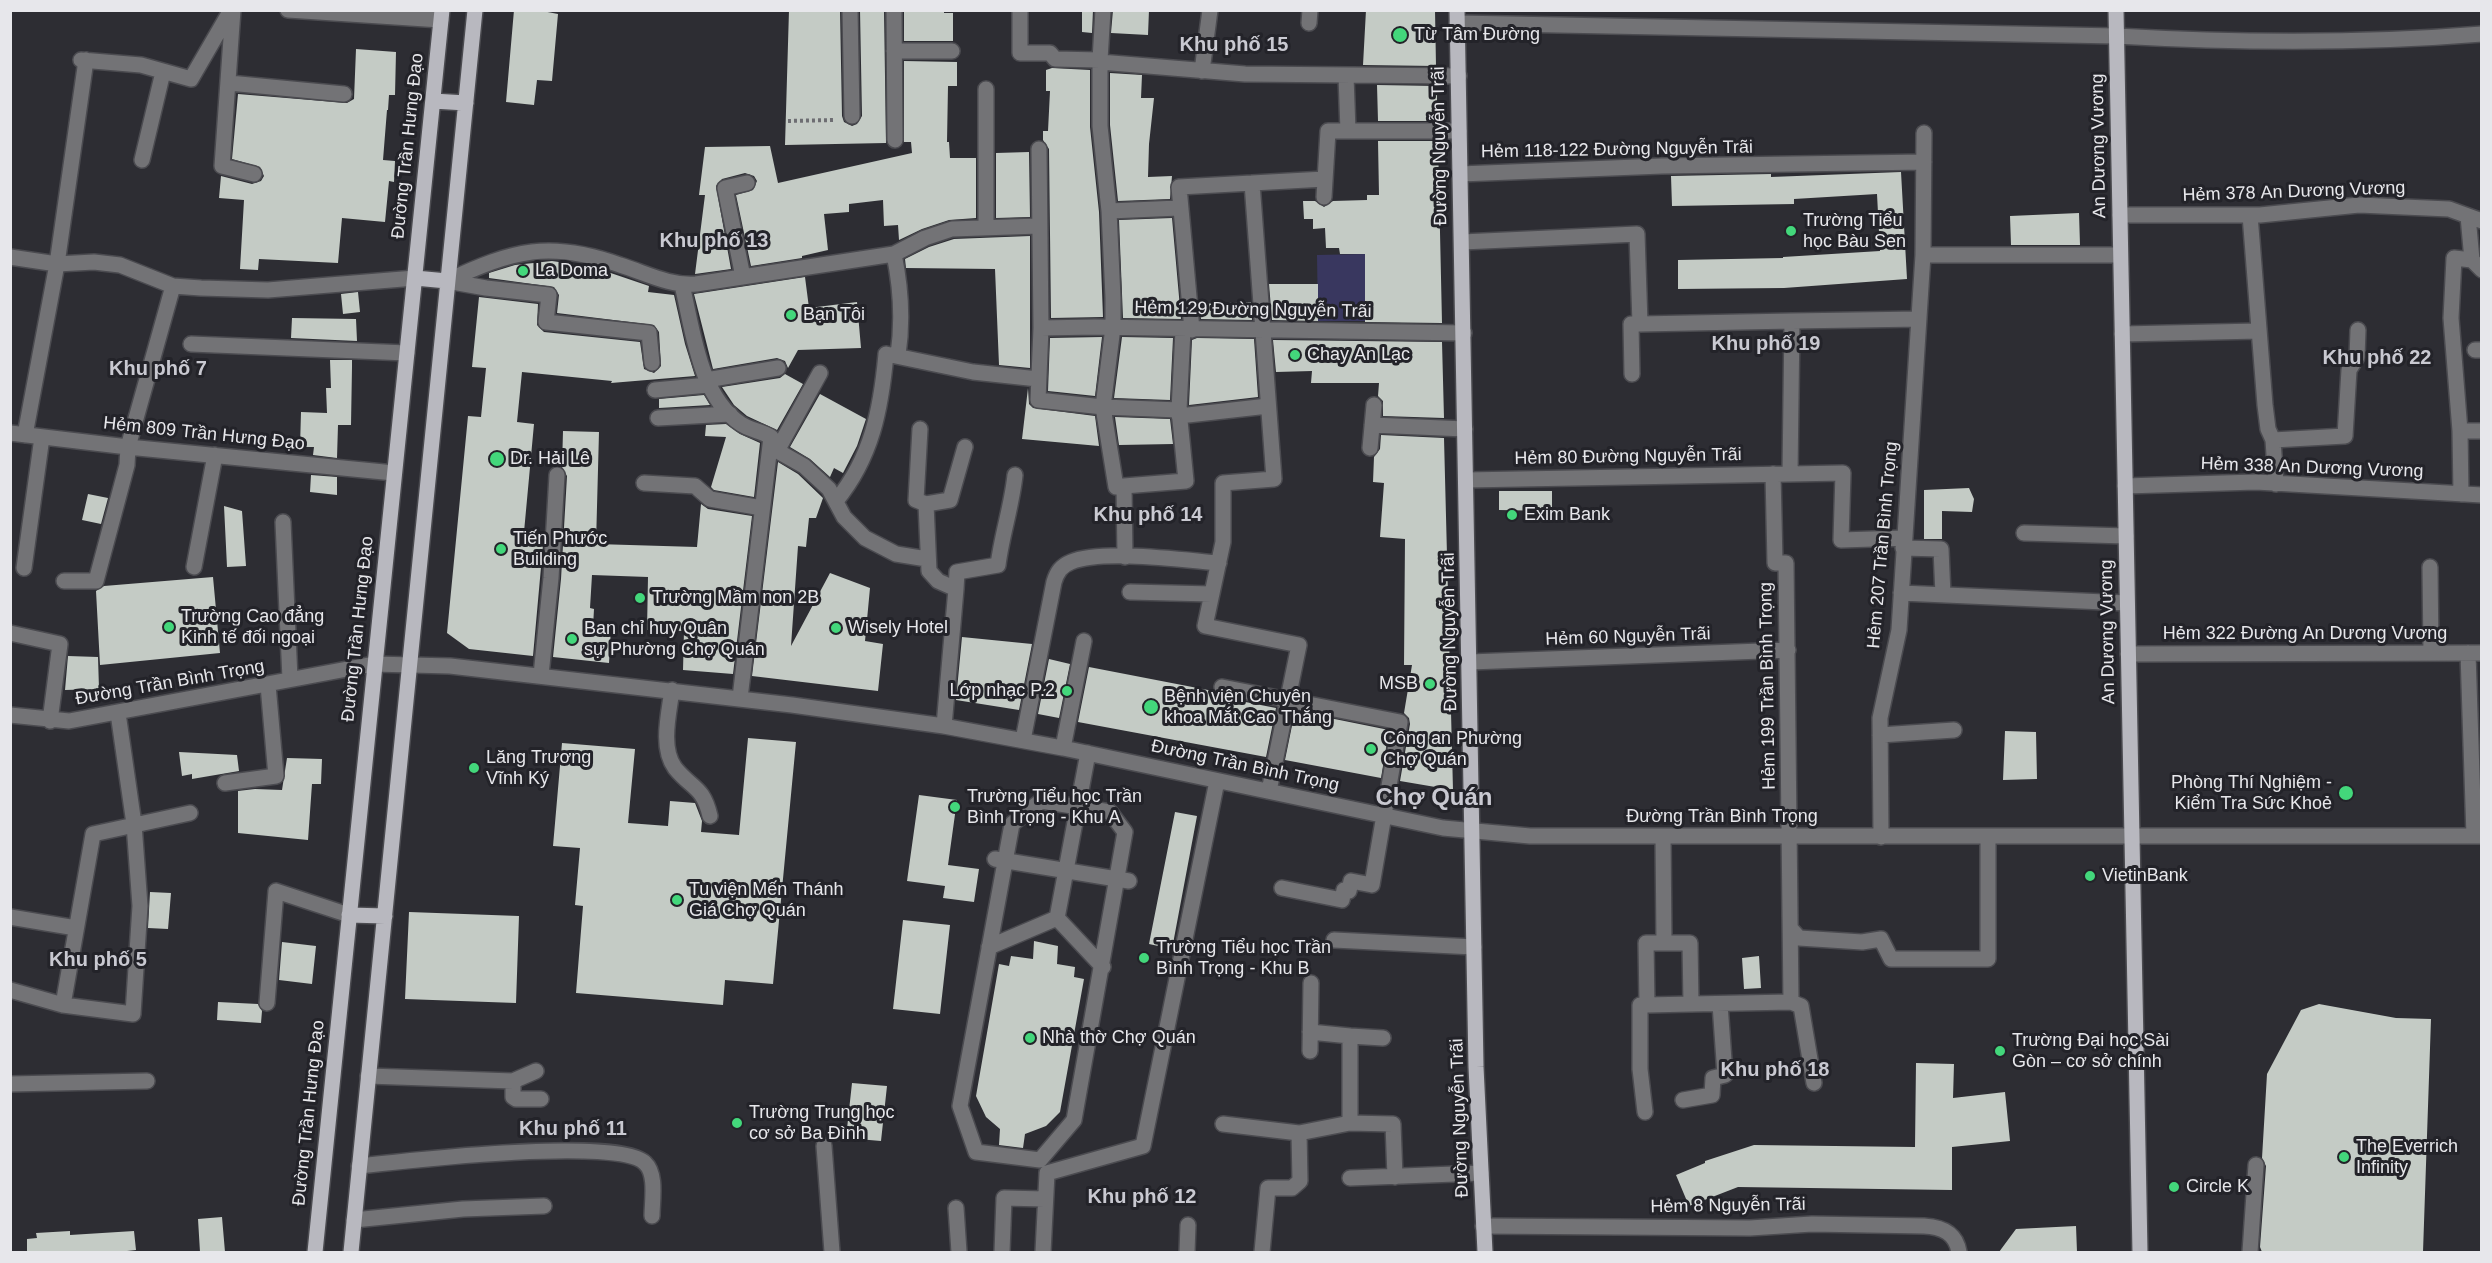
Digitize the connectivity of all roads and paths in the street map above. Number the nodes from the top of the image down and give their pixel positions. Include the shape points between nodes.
1 (232, 10) edge
2 (288, 10) edge
3 (475, 10) edge
4 (850, 10) edge
5 (894, 10) edge
6 (1020, 10) edge
7 (1103, 10) edge
8 (1210, 10) edge
9 (2116, 10) edge
10 (441, 15) edge
11 (1457, 17) edge
12 (2481, 34) edge
13 (2116, 36) junction
14 (894, 51) junction
15 (952, 51) dead end
16 (1100, 61) junction
17 (1202, 71) junction
18 (163, 72) junction
19 (1346, 75) junction
20 (1459, 76) junction
21 (229, 83) junction
22 (986, 89) dead end
23 (344, 93) dead end
24 (433, 101) junction
25 (466, 103) junction
26 (852, 116) dead end
27 (1348, 131) junction
28 (1459, 131) junction
29 (1924, 133) dead end
30 (896, 140) dead end
31 (1039, 149) dead end
32 (142, 160) dead end
33 (1924, 162) junction
34 (254, 174) dead end
35 (1460, 174) junction
36 (1325, 179) junction
37 (747, 183) dead end
38 (1252, 183) junction
39 (1324, 197) dead end
40 (1179, 208) junction
41 (1109, 211) junction
42 (2120, 215) junction
43 (2250, 215) junction
44 (2475, 219) edge
45 (1039, 226) junction
46 (986, 227) junction
47 (1462, 242) junction
48 (894, 254) junction
49 (1923, 255) junction
50 (2120, 255) junction
51 (10, 257) edge
52 (57, 264) junction
53 (2477, 265) edge
54 (743, 277) junction
55 (415, 278) junction
56 (447, 281) junction
57 (682, 285) junction
58 (173, 286) junction
59 (1918, 319) junction
60 (1792, 321) junction
61 (1640, 324) junction
62 (1113, 327) junction
63 (1041, 328) junction
64 (1188, 330) junction
65 (1262, 330) junction
66 (2358, 330) dead end
67 (2259, 331) junction
68 (1464, 333) junction
69 (2122, 334) junction
70 (191, 344) dead end
71 (407, 353) junction
72 (898, 355) junction
73 (652, 363) dead end
74 (778, 368) dead end
75 (820, 373) dead end
76 (1632, 374) dead end
77 (1038, 379) junction
78 (707, 383) junction
79 (655, 390) dead end
80 (1374, 405) dead end
81 (1268, 406) junction
82 (1103, 407) junction
83 (1179, 413) junction
84 (730, 414) junction
85 (658, 418) dead end
86 (1372, 425) junction
87 (920, 429) dead end
88 (1465, 429) junction
89 (2460, 431) junction
90 (2481, 431) edge
91 (18, 434) edge
92 (42, 437) junction
93 (2273, 440) junction
94 (774, 443) junction
95 (128, 447) junction
96 (965, 447) dead end
97 (1370, 448) dead end
98 (215, 455) junction
99 (394, 472) junction
100 (1773, 474) junction
101 (1790, 474) junction
102 (557, 475) dead end
103 (1015, 475) dead end
104 (1466, 480) junction
105 (644, 483) dead end
106 (2276, 483) junction
107 (1124, 486) junction
108 (2125, 486) junction
109 (2461, 494) junction
110 (2481, 495) edge
111 (836, 501) junction
112 (926, 504) junction
113 (762, 508) junction
114 (283, 522) dead end
115 (2024, 533) dead end
116 (2126, 536) junction
117 (1904, 543) junction
118 (1125, 557) junction
119 (927, 559) junction
120 (1219, 563) junction
121 (194, 567) dead end
122 (2430, 567) dead end
123 (24, 568) dead end
124 (64, 581) dead end
125 (956, 589) junction
126 (1130, 592) dead end
127 (1901, 593) junction
128 (1212, 594) junction
129 (1943, 595) junction
130 (2127, 603) junction
131 (10, 633) edge
132 (1084, 641) dead end
133 (1788, 650) junction
134 (2431, 653) junction
135 (2475, 653) edge
136 (2128, 654) junction
137 (1470, 662) junction
138 (374, 664) junction
139 (409, 665) junction
140 (541, 675) junction
141 (290, 679) junction
142 (268, 685) junction
143 (1222, 687) dead end
144 (672, 690) junction
145 (740, 698) junction
146 (1287, 700) junction
147 (118, 714) junction
148 (10, 716) edge
149 (50, 721) junction
150 (944, 726) junction
151 (1954, 730) dead end
152 (1880, 735) junction
153 (1023, 740) junction
154 (1063, 747) junction
155 (1088, 753) junction
156 (1217, 781) junction
157 (225, 783) dead end
158 (1269, 791) junction
159 (1078, 806) junction
160 (190, 813) dead end
161 (710, 816) dead end
162 (1384, 816) junction
163 (134, 824) junction
164 (1473, 832) junction
165 (1663, 836) junction
166 (1988, 836) junction
167 (2132, 836) junction
168 (2478, 836) edge
169 (1790, 837) junction
170 (1881, 837) junction
171 (1000, 859) junction
172 (1066, 871) junction
173 (1123, 880) junction
174 (1282, 888) dead end
175 (349, 915) junction
176 (384, 916) junction
177 (10, 917) edge
178 (1057, 918) junction
179 (76, 928) junction
180 (1791, 929) junction
181 (1334, 940) dead end
182 (1664, 943) junction
183 (1474, 946) junction
184 (989, 947) junction
185 (1103, 967) junction
186 (1311, 983) dead end
187 (10, 990) edge
188 (1791, 1002) junction
189 (267, 1003) dead end
190 (1691, 1004) junction
191 (1720, 1004) junction
192 (63, 1005) junction
193 (1647, 1005) junction
194 (1310, 1032) junction
195 (1350, 1036) junction
196 (1383, 1038) dead end
197 (1310, 1051) dead end
198 (536, 1071) dead end
199 (368, 1076) junction
200 (147, 1081) dead end
201 (513, 1081) junction
202 (1814, 1083) dead end
203 (10, 1084) edge
204 (541, 1099) dead end
205 (1683, 1100) dead end
206 (1645, 1112) dead end
207 (1350, 1123) junction
208 (1223, 1124) dead end
209 (1299, 1133) junction
210 (824, 1146) dead end
211 (2256, 1165) dead end
212 (359, 1166) junction
213 (1043, 1167) junction
214 (1481, 1173) junction
215 (1395, 1177) junction
216 (1350, 1178) dead end
217 (1045, 1198) junction
218 (544, 1206) dead end
219 (956, 1208) dead end
220 (652, 1216) dead end
221 (354, 1220) junction
222 (1188, 1225) dead end
223 (1484, 1226) junction
224 (315, 1252) edge
225 (351, 1252) edge
226 (832, 1252) edge
227 (959, 1252) edge
228 (1002, 1252) edge
229 (1043, 1252) edge
230 (1187, 1252) edge
231 (1262, 1252) edge
232 (1485, 1252) edge
233 (1959, 1252) edge
234 (2140, 1252) edge
235 (2250, 1252) edge

1 - 18 street via 191,79
1 - 21 street
2 - 10 street
3 - 25 main road
4 - 26 street
5 - 14 street
6 - 16 street via 1020,53 1050,52 1055,59
7 - 16 street
8 - 17 street
9 - 13 main road, An Dương Vương
10 - 24 main road, Đường Trần Hưng Đạo
11 - 13 street
11 - 20 main road, Đường Nguyễn Trãi
12 - 13 street via 2415,39 2205,41
13 - 42 main road, An Dương Vương
14 - 15 street
14 - 30 street
16 - 17 street
16 - 41 street via 1100,126
17 - 19 street
18 - 32 street
18 - 52 street via 141,65 83,60
19 - 20 street
19 - 27 street
20 - 28 main road, Đường Nguyễn Trãi
21 - 23 street
21 - 34 street via 222,166
22 - 46 street
24 - 25 main road
24 - 55 main road, Đường Trần Hưng Đạo
25 - 56 main road
27 - 28 street
27 - 36 street via 1328,131
28 - 35 main road, Đường Nguyễn Trãi
29 - 33 street, Hẻm 207 Trần Bình Trọng
31 - 45 street
33 - 35 street, Hẻm 118-122 Đường Nguyễn Trãi
33 - 49 street, Hẻm 207 Trần Bình Trọng
35 - 47 main road, Đường Nguyễn Trãi
36 - 38 street
36 - 39 street
37 - 54 street via 725,188
38 - 40 street via 1179,187
38 - 65 street
40 - 41 street
40 - 64 street
41 - 62 street
42 - 43 street, Hẻm 378 An Dương Vương
42 - 50 main road, An Dương Vương
43 - 44 street, Hẻm 378 An Dương Vương via 2359,205 2449,209
43 - 67 street
44 - 53 street
45 - 46 street
45 - 63 street
46 - 48 street via 937,232
47 - 61 street via 1637,234
47 - 68 main road, Đường Nguyễn Trãi
48 - 54 street
48 - 72 street via 901,297
49 - 50 street
49 - 59 street, Hẻm 207 Trần Bình Trọng
50 - 69 main road, An Dương Vương
51 - 52 street
52 - 58 street via 120,265
52 - 91 street
53 - 89 street via 2454,258 2451,318
54 - 57 street
55 - 56 main road
55 - 58 street via 268,291
55 - 71 main road, Đường Trần Hưng Đạo
56 - 57 street via 503,256 554,250 589,255
56 - 73 street via 549,295 546,322 649,333
56 - 139 main road
57 - 78 street
58 - 95 street
59 - 60 street
59 - 117 street, Hẻm 207 Trần Bình Trọng
60 - 61 street
60 - 101 street
61 - 76 street via 1631,324
62 - 63 street, Hẻm 129 Đường Nguyễn Trãi
62 - 64 street, Hẻm 129 Đường Nguyễn Trãi
62 - 82 street
63 - 77 street
64 - 65 street, Hẻm 129 Đường Nguyễn Trãi
64 - 83 street
65 - 68 street, Hẻm 129 Đường Nguyễn Trãi
65 - 81 street
66 - 93 street via 2357,357 2349,370 2345,436
67 - 69 street
67 - 93 street via 2268,429
68 - 88 main road, Đường Nguyễn Trãi
69 - 108 main road, An Dương Vương
70 - 71 street
71 - 99 main road, Đường Trần Hưng Đạo
72 - 77 street via 973,372
72 - 111 street via 886,354 881,400 869,448 849,486
74 - 78 street
75 - 94 street
77 - 82 street via 1040,401
78 - 79 street
78 - 84 street
80 - 86 street
81 - 83 street
81 - 120 street via 1274,478 1223,483
82 - 83 street
82 - 107 street via 1116,487
83 - 107 street via 1186,481
84 - 85 street
84 - 94 street
86 - 88 street
86 - 97 street
87 - 112 street via 916,500
88 - 104 main road, Đường Nguyễn Trãi
89 - 90 street
89 - 109 street
91 - 92 street, Hẻm 809 Trần Hưng Đạo
92 - 95 street, Hẻm 809 Trần Hưng Đạo
92 - 123 street
93 - 106 street
94 - 111 street via 822,482
94 - 113 street
95 - 98 street, Hẻm 809 Trần Hưng Đạo
95 - 124 street via 127,465 96,581
96 - 112 street via 950,500
98 - 99 street, Hẻm 809 Trần Hưng Đạo
98 - 121 street
99 - 138 main road, Đường Trần Hưng Đạo
100 - 101 street, Hẻm 80 Đường Nguyễn Trãi
100 - 104 street, Hẻm 80 Đường Nguyễn Trãi
100 - 133 street, Hẻm 199 Trần Bình Trọng via 1775,563 1786,563
101 - 117 street, Hẻm 80 Đường Nguyễn Trãi via 1843,473 1841,540
102 - 140 street
103 - 125 street via 998,565 957,572
104 - 137 main road, Đường Nguyễn Trãi
105 - 113 street via 695,486 710,499
106 - 108 street, Hẻm 338 An Dương Vương
106 - 109 street, Hẻm 338 An Dương Vương
107 - 118 street
108 - 116 main road, An Dương Vương
109 - 110 street, Hẻm 338 An Dương Vương
111 - 119 street via 853,529 865,538 896,554
112 - 119 street
113 - 145 street
114 - 141 street
115 - 116 street
116 - 130 main road, An Dương Vương
117 - 127 street, Hẻm 207 Trần Bình Trọng
117 - 129 street via 1941,549
118 - 120 street
118 - 153 street via 1077,560 1057,573
119 - 125 street via 929,571 938,581
120 - 128 street
122 - 134 street
125 - 150 street
126 - 128 street
127 - 129 street
127 - 152 street, Hẻm 207 Trần Bình Trọng via 1899,630 1880,718
128 - 146 street via 1205,626 1299,645
129 - 130 street
130 - 136 main road, An Dương Vương
131 - 149 street via 60,644
132 - 154 street
133 - 137 street, Hẻm 60 Nguyễn Trãi
133 - 169 street, Hẻm 199 Trần Bình Trọng
134 - 135 street, Hẻm 322 Đường An Dương Vương
134 - 136 street, Hẻm 322 Đường An Dương Vương
135 - 168 street
136 - 167 main road, An Dương Vương
137 - 164 main road, Đường Nguyễn Trãi
138 - 139 street, Đường Trần Bình Trọng
138 - 141 street, Đường Trần Bình Trọng
138 - 175 main road, Đường Trần Hưng Đạo
139 - 140 street, Đường Trần Bình Trọng
139 - 176 main road
140 - 144 street, Đường Trần Bình Trọng
141 - 142 street, Đường Trần Bình Trọng
142 - 147 street, Đường Trần Bình Trọng
142 - 157 street via 276,776
143 - 146 street
144 - 145 street, Đường Trần Bình Trọng
144 - 161 street via 668,750 675,768 706,799
145 - 150 street, Đường Trần Bình Trọng
146 - 158 street
146 - 162 street via 1400,722
147 - 149 street, Đường Trần Bình Trọng
147 - 163 street
148 - 149 street, Đường Trần Bình Trọng
150 - 153 street, Đường Trần Bình Trọng
151 - 152 street
152 - 170 street, Hẻm 207 Trần Bình Trọng
153 - 154 street, Đường Trần Bình Trọng
154 - 155 street, Đường Trần Bình Trọng
155 - 156 street, Đường Trần Bình Trọng
155 - 159 street
156 - 158 street, Đường Trần Bình Trọng
156 - 213 street via 1143,1146
158 - 162 street, Đường Trần Bình Trọng
159 - 171 street via 1041,801 1012,824
159 - 172 street
159 - 173 street via 1110,812 1125,832
160 - 163 street
162 - 164 street, Đường Trần Bình Trọng
162 - 174 street via 1372,885 1351,881 1342,900
163 - 179 street via 93,834
163 - 192 street via 140,906 133,1014
164 - 165 street, Đường Trần Bình Trọng
164 - 183 main road, Đường Nguyễn Trãi
165 - 169 street, Đường Trần Bình Trọng
165 - 182 street
166 - 167 street, Đường Trần Bình Trọng
166 - 170 street, Đường Trần Bình Trọng
166 - 180 street via 1988,959 1891,959 1881,939 1862,942 1799,938
167 - 168 street, Đường Trần Bình Trọng
167 - 234 main road, An Dương Vương
169 - 170 street, Đường Trần Bình Trọng
169 - 180 street, Hẻm 199 Trần Bình Trọng
171 - 172 street
171 - 184 street
172 - 173 street
172 - 178 street
173 - 185 street
175 - 176 main road
175 - 189 street via 276,891
175 - 224 main road, Đường Trần Hưng Đạo
176 - 199 main road
177 - 179 street
178 - 184 street
178 - 185 street
179 - 192 street
180 - 188 street, Hẻm 199 Trần Bình Trọng
181 - 183 street
182 - 190 street via 1690,943
182 - 193 street via 1646,943
183 - 214 main road, Đường Nguyễn Trãi
184 - 213 street via 960,1106 976,1152
185 - 213 street via 1074,1120
186 - 194 street
187 - 192 street
188 - 191 street
188 - 202 street via 1801,1006
190 - 191 street
190 - 193 street
191 - 205 street via 1725,1075 1713,1077 1712,1095
193 - 206 street via 1640,1005
194 - 195 street
194 - 197 street
195 - 196 street
195 - 207 street
198 - 201 street
199 - 201 street
199 - 212 main road
200 - 203 street
201 - 204 street via 516,1099
207 - 209 street
207 - 215 street via 1393,1124
208 - 209 street
209 - 231 street via 1300,1181 1292,1188 1268,1188
210 - 226 street
211 - 235 street
212 - 220 street via 492,1153 634,1155 646,1164 652,1177
212 - 221 main road
213 - 217 street
214 - 215 street
214 - 223 main road, Đường Nguyễn Trãi
215 - 216 street
217 - 228 street via 1004,1198
217 - 229 street
218 - 221 street
219 - 227 street
221 - 225 main road
222 - 230 street
223 - 232 main road, Đường Nguyễn Trãi
223 - 233 street, Hẻm 8 Nguyễn Trãi via 1939,1227 1958,1244

